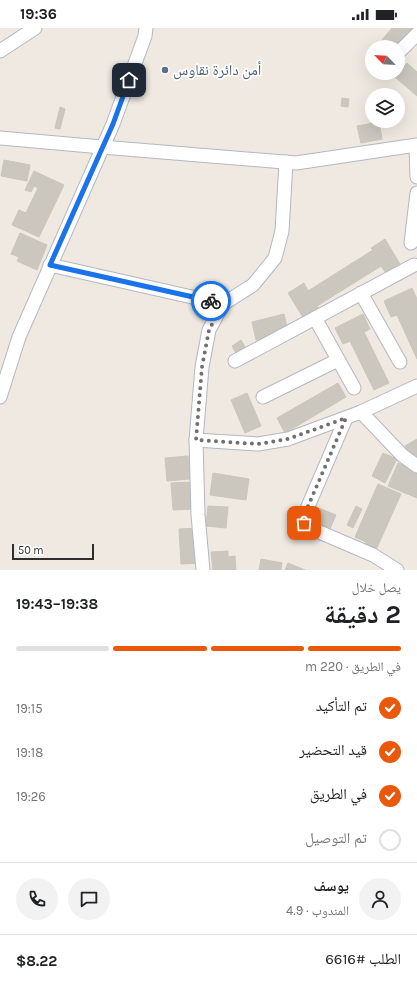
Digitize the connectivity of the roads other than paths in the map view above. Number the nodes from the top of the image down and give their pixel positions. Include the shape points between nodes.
1 (35, 28) edge
2 (146, 28) edge
3 (417, 34) edge
4 (405, 46) edge
5 (0, 51) edge
6 (0, 138) edge
7 (416, 146) edge
8 (102, 147) junction
9 (286, 162) junction
10 (417, 177) edge
11 (417, 194) edge
12 (414, 242) edge
13 (50, 265) junction
14 (415, 269) edge
15 (361, 293) junction
16 (223, 304) junction
17 (315, 318) junction
18 (338, 360) junction
19 (235, 361) dead end
20 (400, 362) dead end
21 (417, 386) edge
22 (354, 388) dead end
23 (0, 397) edge
24 (262, 397) dead end
25 (361, 412) junction
26 (346, 418) junction
27 (196, 440) junction
28 (417, 466) edge
29 (203, 570) edge
30 (397, 570) edge

1 - 5 street
2 - 8 street via 113,124
3 - 4 street
6 - 8 street
7 - 9 street via 296,163
7 - 10 street
8 - 9 street
8 - 13 street
9 - 16 street via 282,231 275,258 253,285
11 - 12 street
12 - 14 street via 409,252
13 - 16 street
13 - 23 street via 19,337
14 - 15 street
15 - 17 street
15 - 20 street
16 - 27 street via 209,330 202,367
17 - 18 street
17 - 19 street
18 - 22 street
18 - 24 street
21 - 25 street
25 - 26 street
25 - 28 street via 402,455
26 - 27 street via 288,439 258,444
26 - 30 street via 303,518 304,523 372,555
27 - 29 street via 198,515

